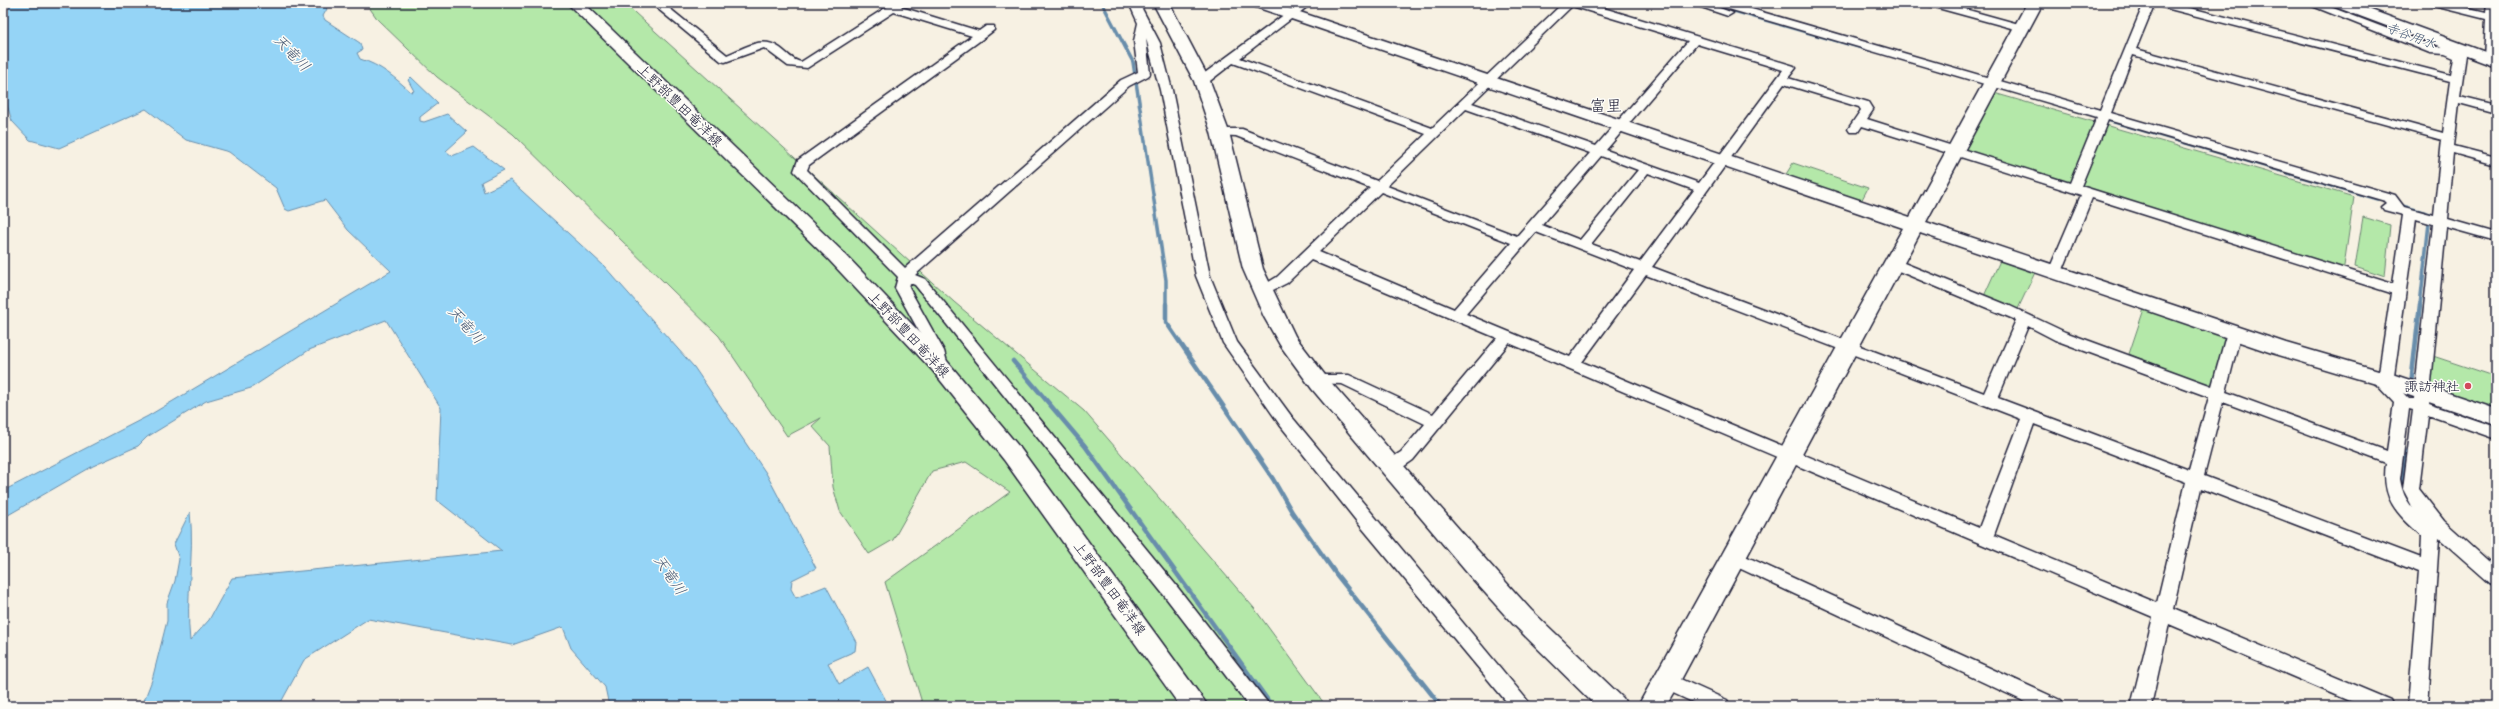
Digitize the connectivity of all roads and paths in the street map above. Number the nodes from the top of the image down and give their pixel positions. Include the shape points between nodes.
1 (575, 3) edge
2 (656, 3) edge
3 (1134, 3) edge
4 (1161, 3) edge
5 (1258, 3) edge
6 (1307, 3) edge
7 (1569, 3) edge
8 (1575, 3) edge
9 (1694, 3) edge
10 (1719, 3) edge
11 (1931, 3) edge
12 (2035, 3) edge
13 (2149, 3) edge
14 (2158, 3) edge
15 (2310, 3) edge
16 (2338, 3) edge
17 (2434, 3) edge
18 (2492, 3) edge
19 (896, 5) edge
20 (1292, 14) junction
21 (2494, 17) edge
22 (1144, 22) junction
23 (2022, 28) junction
24 (1695, 39) junction
25 (2130, 51) junction
26 (2460, 52) junction
27 (1232, 59) junction
28 (2493, 60) edge
29 (2455, 79) junction
30 (1489, 80) junction
31 (1782, 80) junction
32 (1202, 81) junction
33 (1989, 87) junction
34 (2454, 98) junction
35 (1464, 104) junction
36 (2496, 108) edge
37 (2103, 119) junction
38 (1622, 125) junction
39 (1220, 132) junction
40 (1434, 133) junction
41 (2447, 143) junction
42 (1955, 151) junction
43 (1598, 152) junction
44 (1722, 159) junction
45 (2496, 161) edge
46 (1646, 168) junction
47 (1378, 186) junction
48 (1702, 188) junction
49 (2074, 188) junction
50 (2088, 193) junction
51 (2404, 211) junction
52 (2440, 221) junction
53 (1916, 224) junction
54 (1534, 227) junction
55 (2496, 237) edge
56 (1520, 242) junction
57 (1583, 245) junction
58 (1308, 252) junction
59 (1894, 264) junction
60 (1644, 268) junction
61 (2055, 272) junction
62 (905, 276) junction
63 (2398, 290) junction
64 (1261, 291) junction
65 (1457, 315) junction
66 (2024, 318) junction
67 (2234, 332) junction
68 (1507, 336) junction
69 (1850, 346) junction
70 (1573, 364) junction
71 (940, 366) junction
72 (1316, 379) junction
73 (2217, 396) junction
74 (2410, 396) junction
75 (1990, 400) junction
76 (2030, 415) junction
77 (2496, 417) edge
78 (1436, 422) junction
79 (2496, 432) edge
80 (1788, 455) junction
81 (2394, 460) junction
82 (1390, 466) junction
83 (2195, 478) junction
84 (2431, 527) junction
85 (1984, 538) junction
86 (1732, 557) junction
87 (2428, 568) junction
88 (2496, 578) edge
89 (2164, 614) junction
90 (1667, 681) junction
91 (1195, 706) edge
92 (1260, 706) edge
93 (1522, 706) edge
94 (1614, 706) edge
95 (1651, 706) edge
96 (1720, 706) edge
97 (2053, 706) edge
98 (2141, 706) edge
99 (2383, 706) edge
100 (2418, 706) edge

1 - 71 street, 上野部豊田竜洋線 via 836,256
2 - 19 street via 725,59 766,45 795,66 804,66
3 - 22 street
4 - 32 street
5 - 20 street
6 - 20 street
7 - 30 street
8 - 24 street
9 - 33 street
10 - 33 street
11 - 23 street
12 - 23 street
13 - 25 street
14 - 29 street
15 - 26 street via 2434,51
16 - 26 street
17 - 21 street
18 - 21 street
19 - 62 street via 985,31 803,163 800,171
20 - 27 street
20 - 30 street
21 - 28 street
22 - 62 street via 1140,44 1144,74 1125,82
22 - 93 street via 1154,43 1166,90 1203,276 1230,342 1282,415 1354,506
23 - 33 street
24 - 31 street via 1790,68
24 - 38 street
25 - 37 street
25 - 41 street
26 - 28 street
26 - 29 street
27 - 32 street
27 - 40 street
29 - 34 street
30 - 35 street
30 - 38 street
31 - 42 street via 1864,106 1867,110 1857,125
31 - 44 street
32 - 39 street
33 - 37 street
33 - 42 street
34 - 36 street
34 - 41 street
35 - 40 street
35 - 43 street
37 - 49 street
37 - 51 street
38 - 43 street
38 - 44 street
39 - 47 street via 1238,132
39 - 64 street via 1253,269
40 - 47 street
41 - 45 street
41 - 52 street
42 - 49 street
42 - 53 street
43 - 46 street
43 - 54 street
44 - 48 street
44 - 53 street
46 - 48 street
46 - 57 street
47 - 56 street
47 - 58 street
48 - 60 street
49 - 50 street
50 - 61 street
50 - 63 street
51 - 52 street
51 - 63 street
52 - 55 street
52 - 74 street
53 - 59 street
53 - 61 street
54 - 56 street
54 - 57 street
56 - 65 street
57 - 60 street
58 - 64 street via 1282,280
58 - 65 street
59 - 66 street
59 - 69 street
60 - 69 street
60 - 70 street
61 - 67 street
62 - 71 street via 902,288 937,351
62 - 92 street via 920,282
63 - 74 street
64 - 72 street via 1287,340
65 - 68 street
66 - 73 street via 2060,336
66 - 75 street
67 - 73 street
67 - 74 street
68 - 70 street
68 - 78 street
69 - 75 street
69 - 80 street
70 - 80 street
71 - 91 street, 上野部豊田竜洋線 via 1012,454
72 - 78 street via 1344,379
72 - 82 street
73 - 81 street
73 - 83 street
74 - 77 street
74 - 79 street
74 - 81 street
74 - 84 street via 2411,489
75 - 76 street
76 - 83 street
76 - 85 street
78 - 82 street via 1407,456
80 - 85 street
80 - 86 street
81 - 84 street via 2393,489 2401,507
82 - 94 street via 1522,617
83 - 87 street
83 - 89 street
84 - 87 street
84 - 88 street
85 - 89 street
86 - 90 street
86 - 97 street
87 - 100 street
89 - 98 street
89 - 99 street
90 - 95 street
90 - 96 street

